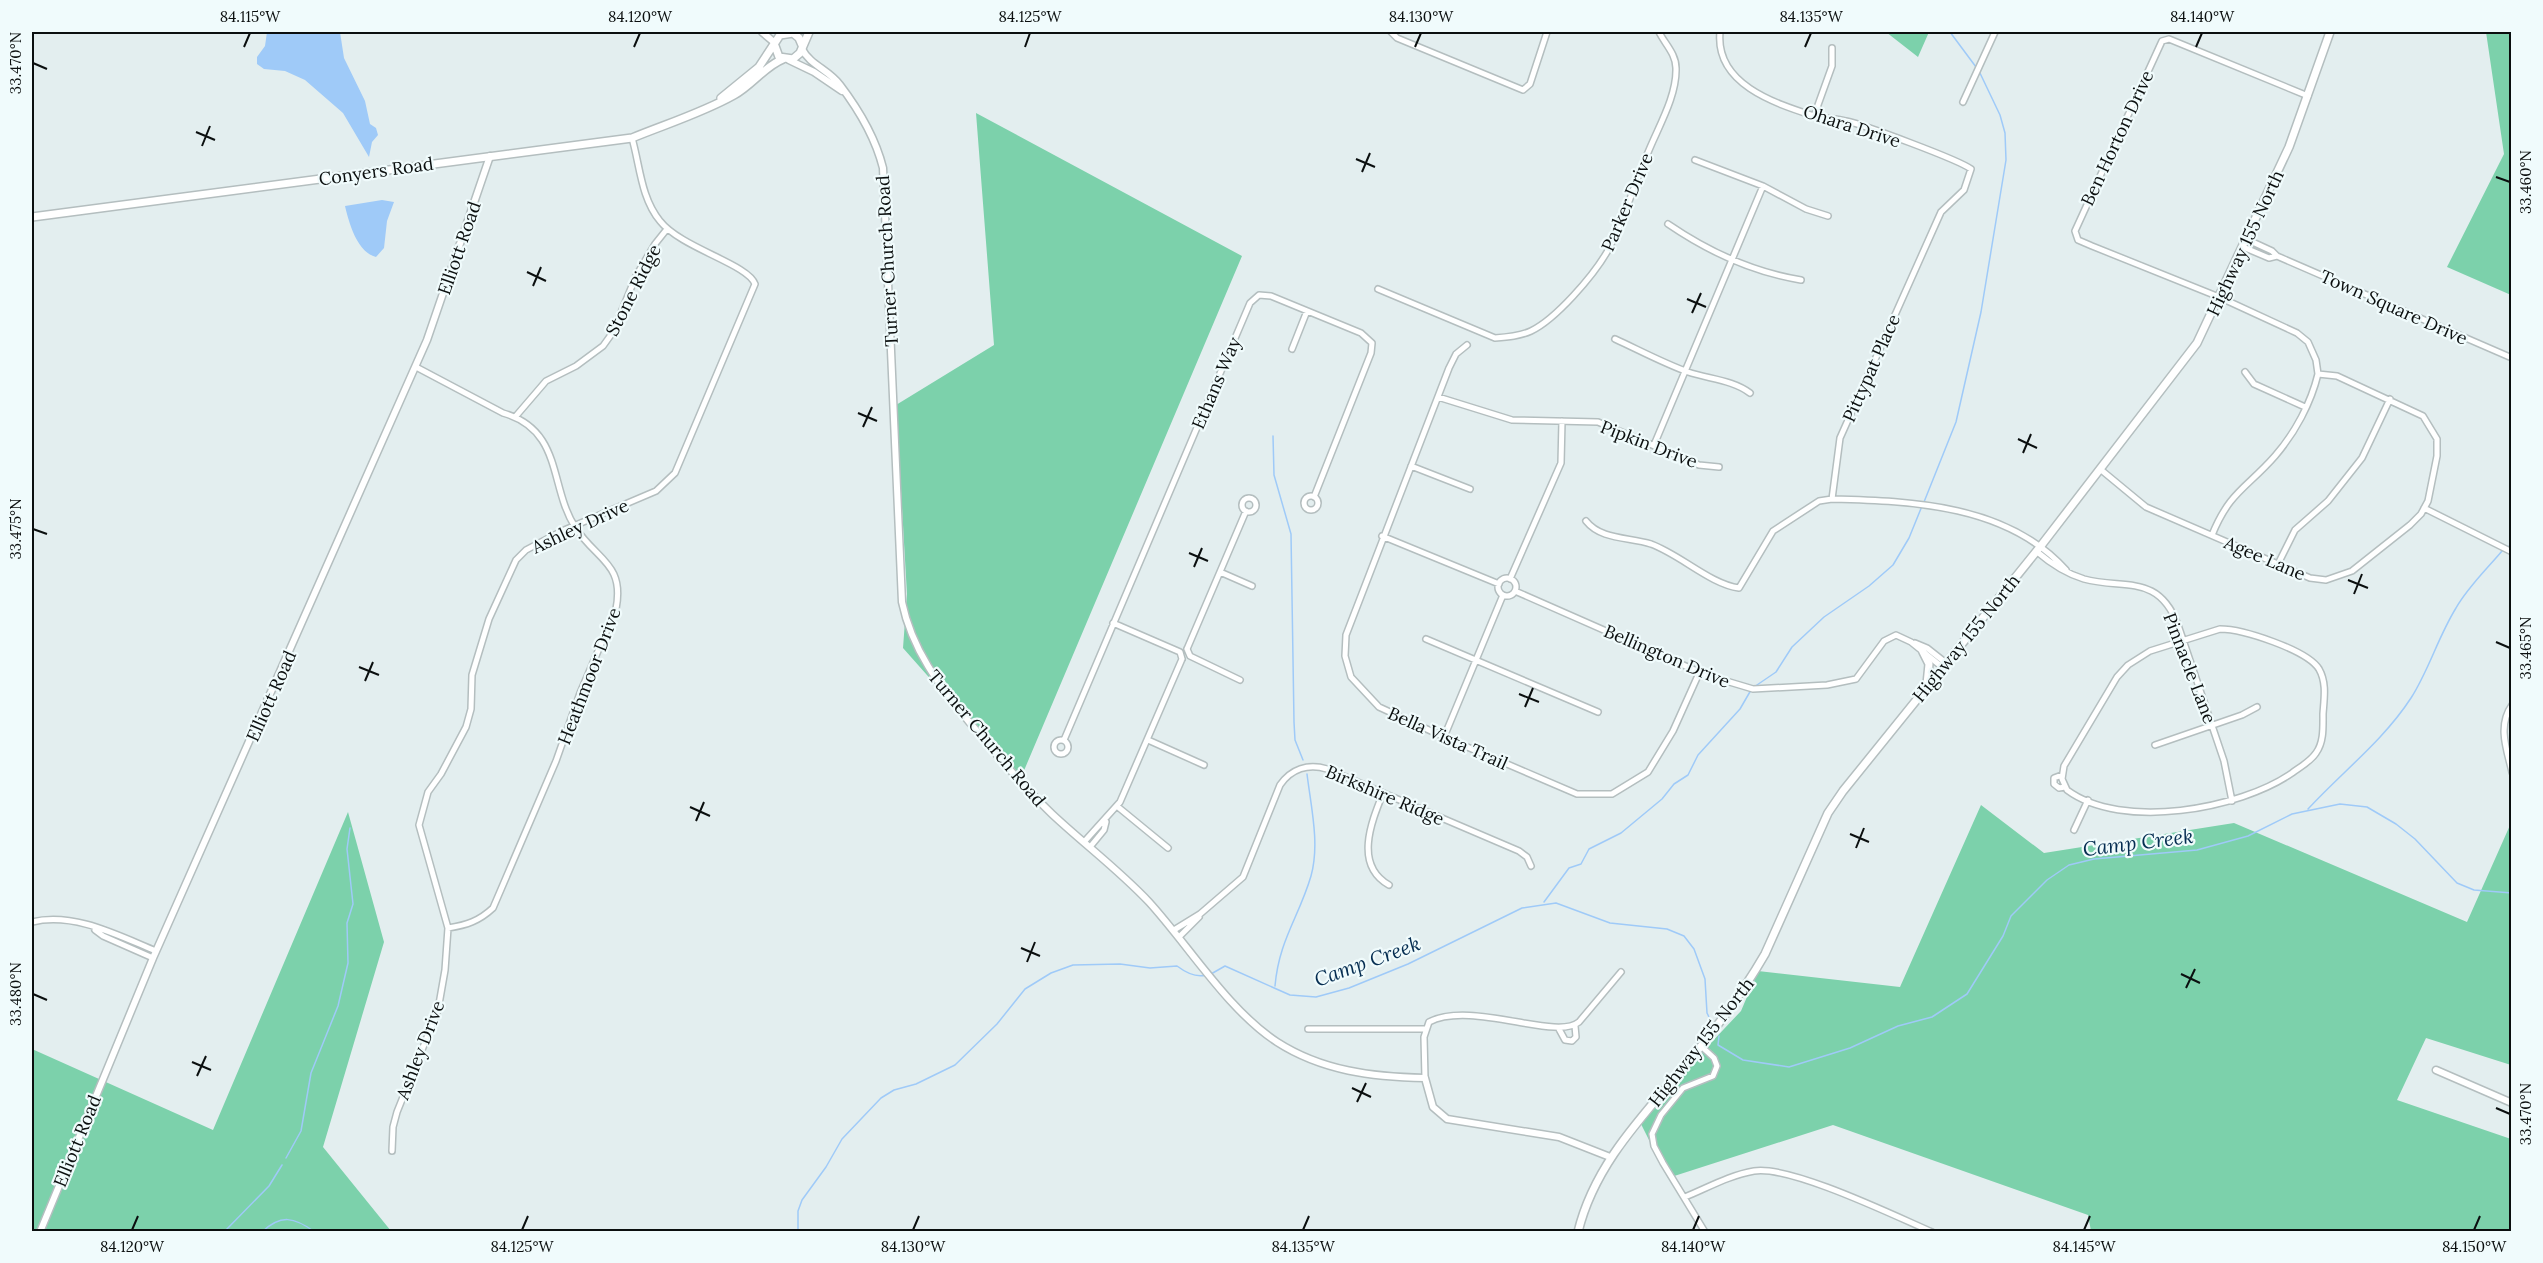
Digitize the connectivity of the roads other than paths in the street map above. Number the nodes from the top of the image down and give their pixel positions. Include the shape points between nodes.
1 (762, 32) edge
2 (790, 32) edge
3 (809, 32) edge
4 (1391, 32) edge
5 (1547, 32) edge
6 (1659, 32) edge
7 (1720, 32) edge
8 (1995, 32) edge
9 (2330, 32) edge
10 (775, 44) junction
11 (802, 47) junction
12 (1832, 48) dead end
13 (786, 60) junction
14 (842, 91) junction
15 (2308, 96) junction
16 (1963, 102) dead end
17 (714, 104) junction
18 (1814, 116) junction
19 (632, 138) junction
20 (490, 156) junction
21 (1695, 160) dead end
22 (1763, 186) junction
23 (1828, 216) dead end
24 (32, 217) edge
25 (1668, 224) dead end
26 (667, 230) junction
27 (1928, 241) joint
28 (2245, 243) junction
29 (1733, 261) junction
30 (1801, 280) dead end
31 (1378, 289) dead end
32 (2219, 297) junction
33 (1307, 311) junction
34 (1615, 339) dead end
35 (1467, 345) dead end
36 (1292, 349) dead end
37 (2511, 358) edge
38 (416, 366) junction
39 (1685, 370) junction
40 (2245, 372) dead end
41 (2318, 374) junction
42 (1750, 393) dead end
43 (1438, 397) junction
44 (2390, 399) junction
45 (2306, 407) junction
46 (516, 416) junction
47 (1562, 421) junction
48 (1654, 445) junction
49 (1411, 466) junction
50 (1719, 467) dead end
51 (2100, 469) junction
52 (1470, 489) dead end
53 (1314, 497) dead end
54 (1832, 499) junction
55 (2424, 508) junction
56 (1246, 512) dead end
57 (1586, 521) dead end
58 (575, 528) junction
59 (1382, 536) junction
60 (2212, 536) junction
61 (2038, 549) junction
62 (2511, 552) edge
63 (2278, 564) junction
64 (1220, 572) junction
65 (1510, 579) junction
66 (1499, 584) junction
67 (1252, 586) dead end
68 (1515, 591) junction
69 (1503, 595) junction
70 (1113, 623) junction
71 (1426, 639) dead end
72 (2183, 640) junction
73 (1911, 642) junction
74 (1187, 649) junction
75 (1180, 652) junction
76 (1923, 652) junction
77 (1190, 656) junction
78 (1182, 659) junction
79 (1475, 660) junction
80 (1944, 665) junction
81 (1700, 671) junction
82 (1240, 680) dead end
83 (1927, 686) junction
84 (2511, 705) edge
85 (2257, 707) dead end
86 (1598, 712) dead end
87 (2212, 725) junction
88 (1444, 737) junction
89 (1064, 740) dead end
90 (1148, 740) junction
91 (2155, 745) dead end
92 (1204, 765) dead end
93 (2511, 772) edge
94 (2062, 775) junction
95 (2065, 787) junction
96 (1383, 793) junction
97 (2088, 800) junction
98 (2232, 801) junction
99 (1118, 807) junction
100 (1107, 820) junction
101 (2074, 830) dead end
102 (1084, 842) junction
103 (1090, 847) junction
104 (1168, 848) dead end
105 (1531, 866) dead end
106 (1389, 885) dead end
107 (1200, 914) junction
108 (32, 922) edge
109 (448, 928) junction
110 (1174, 930) junction
111 (1179, 937) junction
112 (155, 955) junction
113 (1621, 972) dead end
114 (1575, 1026) junction
115 (1308, 1029) dead end
116 (1426, 1029) junction
117 (1559, 1029) junction
118 (1701, 1046) junction
119 (2436, 1070) dead end
120 (1425, 1078) junction
121 (2511, 1103) edge
122 (392, 1151) dead end
123 (1610, 1157) junction
124 (1684, 1197) junction
125 (40, 1232) edge
126 (1578, 1232) edge
127 (1705, 1232) edge
128 (1932, 1232) edge

1 - 10 street
2 - 10 main road
2 - 11 main road via 799,38
3 - 11 main road
4 - 5 street via 1397,38 1523,90 1530,84
6 - 31 street, Parker Drive via 1676,67 1661,120 1607,252 1552,316 1532,330 1496,338
7 - 18 street, Ohara Drive via 1720,45 1734,77 1746,87
8 - 16 street
9 - 15 main road, Highway 155 North
10 - 13 main road via 777,54
10 - 17 main road, Conyers Road via 752,75
11 - 13 main road via 797,57
11 - 14 street, Turner Church Road via 809,60 837,82
12 - 18 street via 1832,66
13 - 14 street, Turner Church Road via 814,72
13 - 17 main road, Conyers Road
14 - 102 street, Turner Church Road via 870,130 883,168 906,619 921,659 964,716 1018,780
15 - 28 main road, Highway 155 North
15 - 32 street, Ben Horton Drive via 2169,39 2162,41 2079,220 2075,231 2078,240
17 - 19 main road, Conyers Road
18 - 27 street, Ohara Drive via 1848,121 1971,169 1964,190 1941,212
19 - 20 main road, Conyers Road
19 - 26 street, Ashley Drive via 649,204
20 - 24 main road, Conyers Road
20 - 38 street, Elliott Road
21 - 22 street
22 - 23 street
22 - 29 street
25 - 29 street
26 - 46 street, Stone Ridge via 636,276 613,332 603,346 546,381
26 - 58 street, Ashley Drive via 692,247 747,273 755,284 753,293 675,473 656,490
27 - 54 street, Pittypat Place via 1840,438
28 - 32 main road, Highway 155 North
28 - 37 street, Town Square Drive via 2272,251
29 - 30 street via 1770,275
29 - 39 street
32 - 41 street via 2297,333 2308,342
32 - 51 main road, Highway 155 North via 2191,352
33 - 36 street
33 - 53 street, Ethans Way via 1365,334 1372,346
33 - 70 street, Ethans Way via 1269,295 1251,302
34 - 39 street
35 - 43 street, Bella Vista Trail via 1456,354
38 - 46 street, Heathmoor Drive
38 - 112 street, Elliott Road
39 - 42 street via 1714,381 1738,384
39 - 48 street
40 - 45 street via 2254,384
41 - 44 street via 2337,376
41 - 45 street
43 - 47 street, Pipkin Drive via 1512,420
43 - 49 street, Bella Vista Trail
44 - 55 street via 2423,416 2437,439 2433,481
44 - 63 street via 2362,458 2328,501 2295,530
45 - 60 street via 2274,457 2229,502
46 - 58 street, Heathmoor Drive via 552,456
47 - 48 street, Pipkin Drive via 1598,422
47 - 65 street via 1561,463
48 - 50 street, Pipkin Drive via 1699,465
49 - 52 street
49 - 59 street, Bella Vista Trail
51 - 60 street, Agee Lane via 2146,507
51 - 61 main road, Highway 155 North
54 - 57 street via 1819,501 1773,531 1739,588 1718,581 1651,544 1592,529
54 - 61 street, Pinnacle Lane via 1952,509 1985,519
55 - 62 street
55 - 63 street, Agee Lane via 2410,525 2340,577 2310,578
56 - 64 street
58 - 109 street, Ashley Drive via 525,550 516,560 476,654 466,727 423,806 421,836
58 - 109 street, Heathmoor Drive via 610,565 618,587 616,609 494,908 468,925
59 - 66 street
59 - 88 street, Bella Vista Trail via 1346,635 1351,677 1379,707
60 - 63 street, Agee Lane
61 - 72 street, Pinnacle Lane via 2066,570 2087,579 2128,583 2150,591 2171,611
61 - 80 main road, Highway 155 North
64 - 67 street
64 - 74 street
65 - 66 street
65 - 68 street
66 - 69 street
68 - 69 street
68 - 81 street, Bellington Drive
69 - 79 street
70 - 75 street
70 - 89 street, Ethans Way
71 - 79 street
72 - 87 street, Pinnacle Lane
72 - 94 street via 2145,654 2122,672
72 - 98 street via 2215,630 2243,631 2306,657 2324,681 2322,736 2317,753 2273,786
73 - 76 street
73 - 80 street, Bellington Drive via 1928,648
73 - 81 street, Bellington Drive via 1896,635 1889,637 1856,679 1827,685 1753,689
74 - 75 street
74 - 77 street
75 - 78 street
76 - 80 street
76 - 83 main road via 1930,670
77 - 78 street
77 - 82 street
78 - 90 street
79 - 86 street
79 - 88 street
80 - 83 main road, Highway 155 North
81 - 88 street, Bella Vista Trail via 1673,731 1648,772 1612,795 1577,794
83 - 118 main road, Highway 155 North via 1828,813 1765,954 1732,1007
84 - 93 street via 2504,721
85 - 87 street
87 - 91 street
87 - 98 street, Pinnacle Lane
90 - 92 street
90 - 99 street
94 - 95 street
94 - 95 street via 2054,778 2054,784 2059,789
95 - 97 street
96 - 105 street, Birkshire Ridge via 1519,851 1527,856
96 - 106 street via 1370,826 1369,856 1374,872
96 - 107 street, Birkshire Ridge via 1322,768 1304,768 1291,774 1279,788 1243,877
97 - 98 street via 2114,810 2140,813
97 - 101 street
99 - 100 street
99 - 104 street
100 - 102 street
100 - 103 street
102 - 103 street, Turner Church Road
103 - 110 street, Turner Church Road
107 - 110 street, Birkshire Ridge
107 - 111 street, Birkshire Ridge
108 - 112 street via 64,920 106,930
109 - 122 street, Ashley Drive via 443,991 397,1112
110 - 111 street, Turner Church Road
111 - 120 street, Turner Church Road via 1263,1032 1297,1053 1350,1072
112 - 125 street, Elliott Road
113 - 114 street
114 - 117 street
114 - 117 street via 1572,1041 1565,1040
115 - 116 street
116 - 117 street via 1429,1022 1442,1017 1480,1016
116 - 120 street
118 - 123 main road, Highway 155 North
118 - 124 street via 1714,1058 1717,1066 1713,1077 1683,1088 1661,1115 1652,1134 1654,1146
119 - 121 street
120 - 123 street via 1433,1107 1447,1119 1558,1137
123 - 126 main road, Highway 155 North via 1592,1191
124 - 127 street
124 - 128 street via 1755,1171 1778,1173 1821,1186

